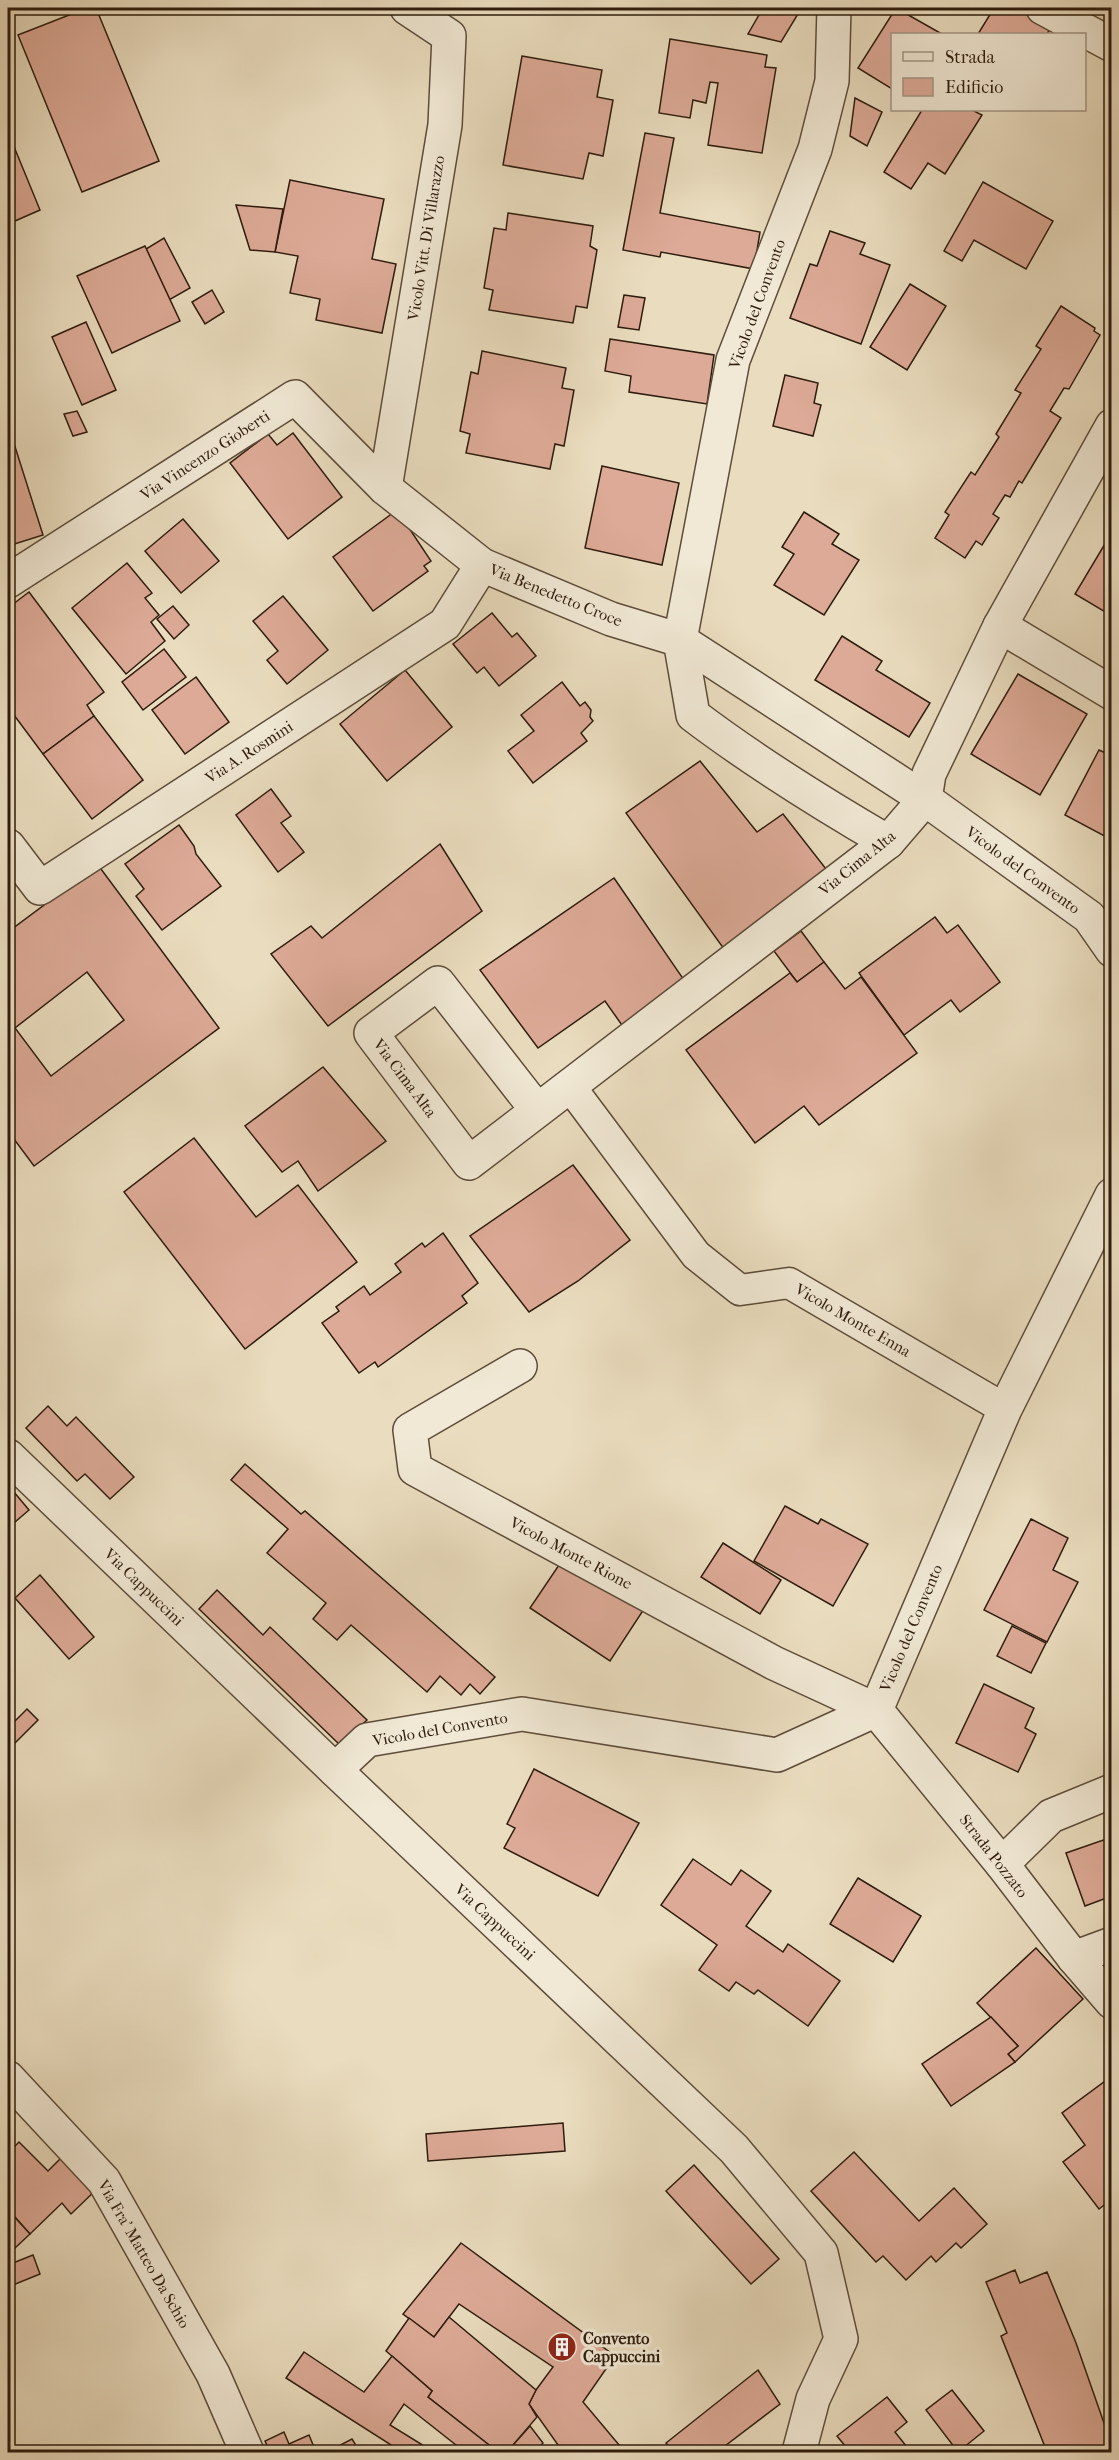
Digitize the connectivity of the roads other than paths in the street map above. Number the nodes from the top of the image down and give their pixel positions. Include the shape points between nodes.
1 (407, 8) edge
2 (834, 8) edge
3 (1043, 8) edge
4 (1112, 45) edge
5 (1112, 426) edge
6 (385, 488) junction
7 (482, 565) junction
8 (8, 581) edge
9 (1000, 626) junction
10 (680, 640) junction
11 (1112, 693) edge
12 (925, 799) junction
13 (888, 842) junction
14 (8, 846) edge
15 (1112, 950) edge
16 (569, 1085) junction
17 (537, 1110) junction
18 (1112, 1195) edge
19 (520, 1366) dead end
20 (1005, 1409) junction
21 (8, 1456) edge
22 (876, 1710) junction
23 (335, 1770) junction
24 (1112, 1791) edge
25 (1002, 1864) junction
26 (1112, 1944) edge
27 (1074, 1958) junction
28 (1112, 2002) edge
29 (8, 2078) edge
30 (247, 2452) edge
31 (799, 2452) edge

1 - 6 street, Vicolo Vitt. Di Villarazzo via 449,36 445,125
2 - 10 street, Vicolo del Convento via 832,81 815,150 733,360
3 - 4 street
5 - 9 street, Via Cima Alta
6 - 7 street, Via Benedetto Croce
6 - 8 street, Via Vincenzo Gioberti via 296,397
7 - 10 street, Via Benedetto Croce via 611,619
7 - 14 street, Via A. Rosmini via 445,624 40,888
9 - 11 street
9 - 12 street, Via Cima Alta via 929,774
10 - 12 street, Via Benedetto Croce
10 - 13 street via 693,716 741,752
12 - 13 street, Via Cima Alta
12 - 15 street, Vicolo del Convento via 1089,917
13 - 16 street, Via Cima Alta
16 - 17 street, Via Cima Alta
16 - 20 street, Vicolo Monte Enna via 696,1255 740,1290 789,1283
17 - 17 street, Via Cima Alta via 469,1163 371,1033 438,983
18 - 20 street, Vicolo del Convento
19 - 22 street, Vicolo Monte Rione via 410,1430 415,1469 774,1663
20 - 22 street, Vicolo del Convento
21 - 23 street, Via Cappuccini
22 - 23 street, Vicolo del Convento via 777,1755 522,1714 367,1740
22 - 25 street, Strada Pozzato
23 - 31 street, Via Cappuccini via 734,2149 821,2253 841,2339 813,2399
24 - 25 street via 1051,1816
25 - 27 street, Strada Pozzato
26 - 27 street
27 - 28 street, Strada Pozzato
29 - 30 street, Via Fra' Matteo Da Schio via 104,2181 213,2374

